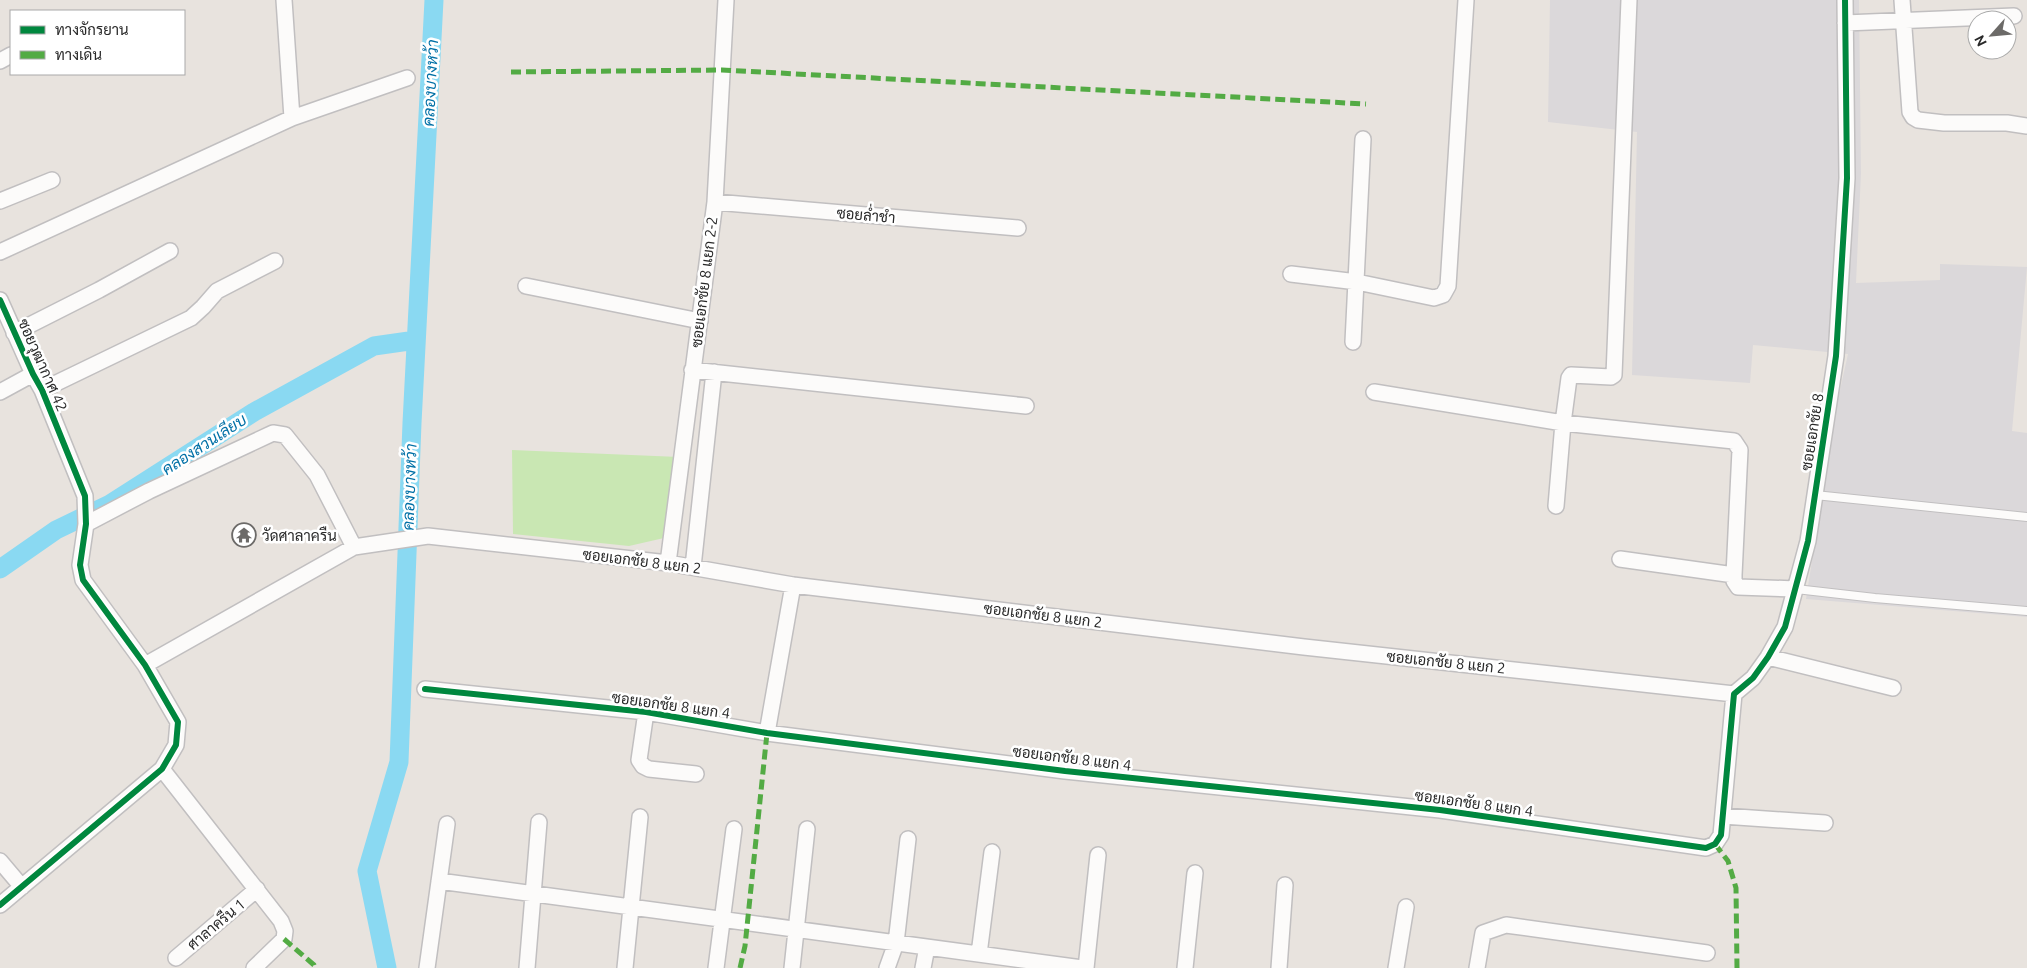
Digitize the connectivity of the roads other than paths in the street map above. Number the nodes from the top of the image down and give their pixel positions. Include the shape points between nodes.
1 (284, 0) edge
2 (726, 0) edge
3 (1466, 0) edge
4 (1629, 0) edge
5 (1845, 0) edge
6 (1902, 0) edge
7 (1967, 18) edge
8 (1903, 21) junction
9 (1845, 23) junction
10 (407, 78) dead end
11 (292, 118) junction
12 (2027, 126) edge
13 (1363, 139) dead end
14 (52, 180) dead end
15 (0, 201) edge
16 (714, 202) junction
17 (1018, 228) dead end
18 (170, 251) dead end
19 (0, 252) edge
20 (275, 261) dead end
21 (1291, 274) dead end
22 (1357, 282) junction
23 (526, 286) dead end
24 (0, 300) edge
25 (700, 321) junction
26 (14, 333) junction
27 (1353, 342) dead end
28 (692, 370) junction
29 (714, 372) junction
30 (32, 374) junction
31 (42, 390) junction
32 (0, 392) edge
33 (1374, 392) dead end
34 (1026, 406) dead end
35 (1563, 423) junction
36 (1815, 496) junction
37 (1556, 506) dead end
38 (2027, 517) edge
39 (86, 521) junction
40 (354, 547) junction
41 (1620, 559) dead end
42 (668, 563) junction
43 (692, 567) junction
44 (1734, 576) junction
45 (794, 585) junction
46 (1796, 588) junction
47 (2027, 611) edge
48 (1768, 657) junction
49 (145, 664) junction
50 (1893, 688) dead end
51 (425, 689) dead end
52 (1734, 694) junction
53 (646, 712) junction
54 (767, 733) junction
55 (162, 769) junction
56 (696, 774) dead end
57 (1723, 816) junction
58 (640, 817) dead end
59 (539, 822) dead end
60 (1825, 823) dead end
61 (447, 824) dead end
62 (734, 829) dead end
63 (807, 829) dead end
64 (908, 840) dead end
65 (992, 852) dead end
66 (1098, 855) dead end
67 (0, 861) edge
68 (1195, 873) dead end
69 (439, 881) junction
70 (1285, 885) dead end
71 (22, 887) junction
72 (257, 890) junction
73 (533, 894) junction
74 (0, 906) edge
75 (631, 907) junction
76 (1406, 907) dead end
77 (722, 919) junction
78 (796, 929) junction
79 (896, 943) junction
80 (927, 947) junction
81 (1707, 953) dead end
82 (979, 954) junction
83 (176, 958) dead end
84 (1019, 964) edge
85 (254, 968) edge
86 (427, 968) edge
87 (527, 968) edge
88 (625, 968) edge
89 (716, 968) edge
90 (792, 968) edge
91 (888, 968) edge
92 (923, 968) edge
93 (1082, 968) edge
94 (1086, 968) edge
95 (1185, 968) edge
96 (1279, 968) edge
97 (1396, 968) edge
98 (1478, 968) edge

1 - 11 street
2 - 16 street, ซอยเอกชัย 8 แยก 2-2
3 - 22 street via 1448,286 1443,295 1434,298
4 - 35 street via 1616,371 1611,377 1571,375
5 - 9 street, ซอยเอกชัย 8
6 - 8 street
7 - 8 street
8 - 9 street
8 - 12 street via 1913,117 1944,123
9 - 36 street, ซอยเอกชัย 8 via 1847,178 1836,356
10 - 11 street
11 - 19 street
13 - 22 street
14 - 15 street
16 - 17 street, ซอยล่ำชำ
16 - 25 street, ซอยเอกชัย 8 แยก 2-2
18 - 26 street
20 - 31 street via 217,291 191,318
21 - 22 street
22 - 27 street
23 - 25 street
24 - 26 street, ซอยวุฒากาศ 42
25 - 28 street, ซอยเอกชัย 8 แยก 2-2
26 - 30 street, ซอยวุฒากาศ 42
28 - 29 street
28 - 42 street, ซอยเอกชัย 8 แยก 2-2
29 - 34 street
29 - 43 street
30 - 31 street, ซอยวุฒากาศ 42
30 - 32 street
31 - 39 street, ซอยวุฒากาศ 42 via 85,496
33 - 35 street
35 - 37 street
35 - 44 street via 1734,441 1740,450
36 - 38 lane
36 - 46 street, ซอยเอกชัย 8
39 - 40 street via 279,433 285,435 317,475
39 - 49 street, ซอยวุฒากาศ 42 via 80,564 83,580
40 - 42 street, ซอยเอกชัย 8 แยก 2 via 428,536
40 - 49 street
41 - 44 street
42 - 43 street, ซอยเอกชัย 8 แยก 2
43 - 45 street, ซอยเอกชัย 8 แยก 2
44 - 46 street via 1738,587
45 - 52 street, ซอยเอกชัย 8 แยก 2 via 1294,646
45 - 54 street
46 - 47 lane
46 - 48 street, ซอยเอกชัย 8 via 1785,627
48 - 50 street
48 - 52 street, ซอยเอกชัย 8 via 1753,678
49 - 55 street, ซอยวุฒากาศ 42 via 178,722 176,745
51 - 53 street, ซอยเอกชัย 8 แยก 4
52 - 57 street
53 - 54 street, ซอยเอกชัย 8 แยก 4
53 - 56 street via 639,760 643,766
54 - 57 street, ซอยเอกชัย 8 แยก 4 via 1065,771 1440,810 1706,848 1715,844 1721,835
55 - 71 street, ซอยวุฒากาศ 42
55 - 72 street
57 - 60 street
58 - 75 street
59 - 73 street
61 - 69 street
62 - 77 street
63 - 78 street
64 - 79 street
65 - 82 street
66 - 94 street
67 - 71 street
68 - 95 street
69 - 73 street
69 - 86 street
70 - 96 street
71 - 74 street, ซอยวุฒากาศ 42
72 - 83 street, ศาลาครืน 1
72 - 85 street via 285,931 284,939
73 - 75 street
73 - 87 street
75 - 77 street
75 - 88 street
76 - 97 street
77 - 78 street
77 - 89 street
78 - 79 street
78 - 90 street
79 - 80 street
79 - 91 street
80 - 82 street
80 - 92 street
81 - 98 street via 1506,925 1483,933
82 - 84 street
84 - 93 street

